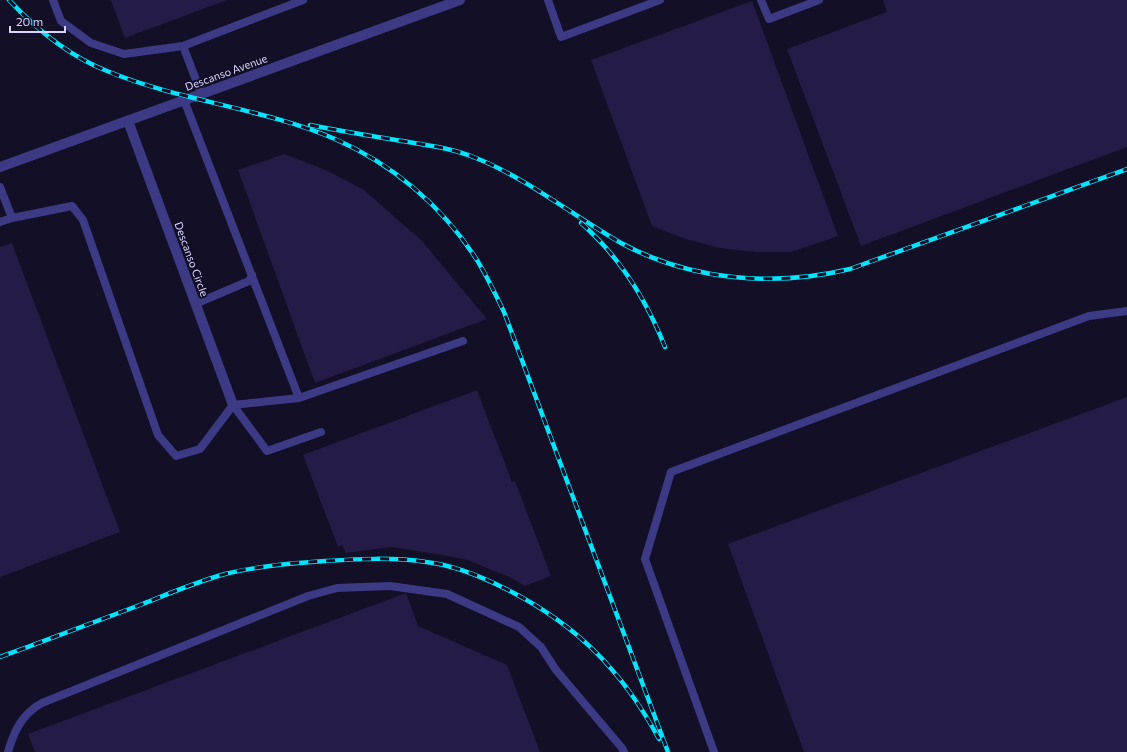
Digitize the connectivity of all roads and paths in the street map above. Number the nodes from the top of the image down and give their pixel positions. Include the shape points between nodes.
1 (53, 0) edge
2 (303, 0) edge
3 (460, 0) edge
4 (548, 0) edge
5 (660, 0) edge
6 (761, 0) edge
7 (819, 0) edge
8 (183, 46) junction
9 (201, 94) junction
10 (184, 100) junction
11 (128, 121) junction
12 (0, 167) edge
13 (0, 187) edge
14 (12, 218) junction
15 (0, 222) edge
16 (252, 275) junction
17 (196, 304) junction
18 (1127, 311) edge
19 (463, 341) dead end
20 (299, 398) junction
21 (233, 405) junction
22 (321, 432) dead end
23 (8, 752) edge
24 (624, 752) edge
25 (714, 752) edge

1 - 8 lane via 61,21 91,43 124,54
2 - 8 lane
3 - 9 street, Descanso Avenue
4 - 5 lane via 561,37
6 - 7 lane via 769,19
8 - 9 lane
9 - 10 street, Descanso Avenue
10 - 11 street, Descanso Avenue
10 - 16 lane
11 - 12 street, Descanso Avenue
11 - 17 street, Descanso Circle
13 - 14 lane
14 - 15 lane
14 - 21 lane via 72,206 83,220 158,435 176,456 200,449
16 - 17 lane via 249,281
16 - 20 lane
17 - 21 street, Descanso Circle
18 - 25 lane via 1089,316 671,472 645,559
19 - 20 lane
20 - 21 lane
21 - 22 lane via 267,451
23 - 24 lane via 22,718 42,703 308,596 337,588 390,586 447,594 519,627 540,647

